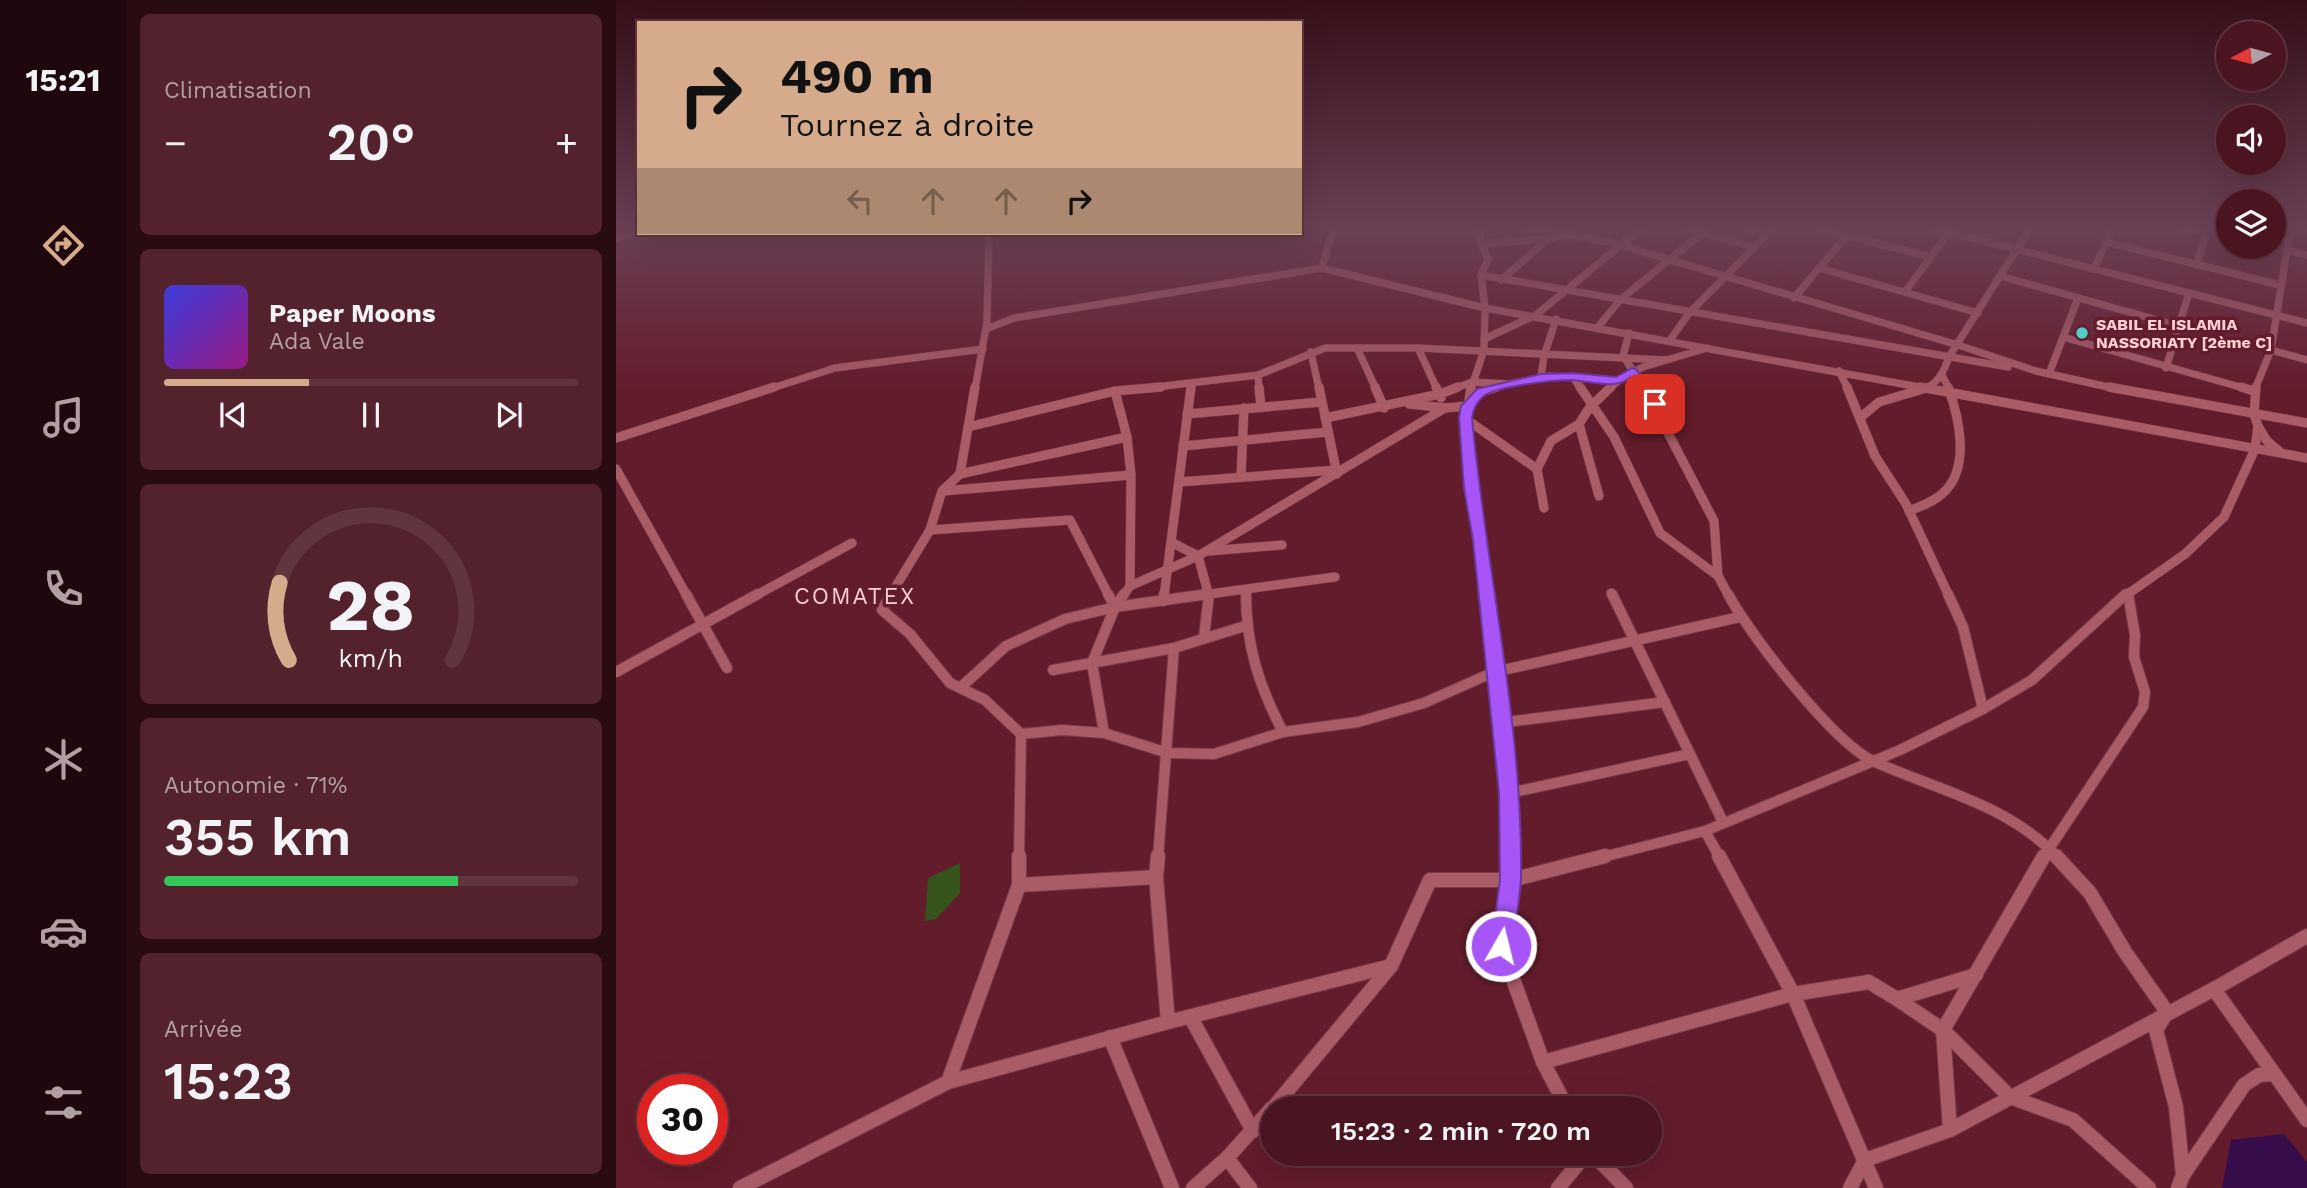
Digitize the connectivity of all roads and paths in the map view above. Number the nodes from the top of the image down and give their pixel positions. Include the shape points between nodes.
1 (988, 280) edge
2 (1245, 280) edge
3 (1373, 280) edge
4 (1482, 280) edge
5 (1505, 280) edge
6 (1576, 280) edge
7 (1645, 280) edge
8 (1722, 280) edge
9 (1733, 280) edge
10 (1809, 280) edge
11 (1864, 280) edge
12 (1913, 280) edge
13 (1997, 280) edge
14 (2016, 280) edge
15 (2139, 280) edge
16 (2261, 280) edge
17 (2281, 280) edge
18 (2280, 285) junction
19 (1564, 290) junction
20 (1905, 292) junction
21 (2189, 293) junction
22 (1794, 298) junction
23 (2078, 298) junction
24 (1620, 300) junction
25 (1485, 308) junction
26 (1690, 312) junction
27 (1978, 313) junction
28 (1536, 315) junction
29 (2276, 315) junction
30 (1556, 319) junction
31 (2307, 323) edge
32 (2179, 326) junction
33 (1598, 327) junction
34 (986, 329) junction
35 (1629, 333) junction
36 (2063, 337) junction
37 (1484, 339) junction
38 (1670, 340) junction
39 (1958, 345) junction
40 (1357, 348) junction
41 (1418, 348) junction
42 (1710, 348) junction
43 (982, 349) junction
44 (1484, 350) junction
45 (2271, 350) junction
46 (1311, 352) junction
47 (1544, 356) junction
48 (1623, 356) junction
49 (1949, 358) junction
50 (1666, 360) junction
51 (2307, 360) edge
52 (2166, 368) junction
53 (2036, 371) junction
54 (1632, 372) junction
55 (1839, 372) junction
56 (2049, 374) junction
57 (1258, 375) junction
58 (1572, 376) junction
59 (1541, 377) junction
60 (1943, 377) junction
61 (1618, 381) junction
62 (1472, 382) junction
63 (1509, 384) junction
64 (1191, 385) junction
65 (1930, 388) junction
66 (1115, 391) junction
67 (2254, 391) junction
68 (1951, 393) junction
69 (1440, 394) junction
70 (1321, 402) junction
71 (1402, 403) junction
72 (1467, 406) junction
73 (1261, 407) junction
74 (1590, 407) junction
75 (1244, 408) junction
76 (1384, 408) junction
77 (1445, 408) junction
78 (1187, 414) junction
79 (2254, 414) junction
80 (1861, 416) junction
81 (1325, 418) junction
82 (1465, 418) junction
83 (2307, 423) edge
84 (1580, 424) junction
85 (2258, 426) junction
86 (968, 427) junction
87 (1328, 432) junction
88 (1127, 437) junction
89 (616, 438) edge
90 (1242, 440) junction
91 (1183, 446) junction
92 (2255, 449) junction
93 (2281, 453) junction
94 (2307, 458) edge
95 (2307, 466) edge
96 (616, 469) edge
97 (1537, 469) junction
98 (1336, 472) junction
99 (960, 474) junction
100 (1130, 475) junction
101 (1241, 477) junction
102 (1179, 482) junction
103 (942, 491) junction
104 (1600, 496) dead end
105 (1544, 508) dead end
106 (1909, 511) junction
107 (930, 530) junction
108 (1171, 542) junction
109 (852, 544) dead end
110 (1282, 545) dead end
111 (1202, 553) junction
112 (1167, 571) junction
113 (1718, 576) junction
114 (1335, 578) dead end
115 (1129, 586) junction
116 (1246, 590) junction
117 (1611, 593) dead end
118 (2128, 593) junction
119 (1209, 595) junction
120 (1163, 601) junction
121 (1115, 607) junction
122 (1740, 617) junction
123 (703, 625) junction
124 (1245, 626) junction
125 (1204, 637) junction
126 (1633, 639) junction
127 (1174, 648) junction
128 (1092, 663) junction
129 (727, 668) dead end
130 (1053, 670) dead end
131 (616, 672) edge
132 (1494, 672) junction
133 (960, 688) junction
134 (1665, 702) junction
135 (1983, 709) junction
136 (1499, 723) junction
137 (1283, 732) junction
138 (1104, 733) junction
139 (1021, 734) junction
140 (1168, 753) junction
141 (1690, 754) junction
142 (1872, 761) junction
143 (1509, 793) junction
144 (1723, 822) junction
145 (1705, 831) junction
146 (2049, 848) junction
147 (1156, 877) junction
148 (1511, 880) junction
149 (1018, 885) junction
150 (2307, 936) edge
151 (1391, 966) junction
152 (1976, 975) junction
153 (2214, 989) junction
154 (1793, 994) junction
155 (1897, 999) junction
156 (2167, 1012) junction
157 (1191, 1018) junction
158 (1168, 1022) junction
159 (1943, 1030) junction
160 (1110, 1037) junction
161 (1543, 1062) junction
162 (2274, 1074) junction
163 (948, 1082) junction
164 (1283, 1096) edge
165 (1561, 1096) edge
166 (2010, 1097) junction
167 (2307, 1120) edge
168 (1260, 1123) edge
169 (1950, 1130) junction
170 (1253, 1131) junction
171 (1227, 1158) junction
172 (1865, 1160) junction
173 (1576, 1166) edge
174 (1605, 1166) edge
175 (2181, 1181) edge
176 (740, 1188) edge
177 (1172, 1188) edge
178 (1193, 1188) edge
179 (1250, 1188) edge
180 (1558, 1188) edge
181 (1626, 1188) edge
182 (1850, 1188) edge
183 (1876, 1188) edge
184 (2149, 1188) edge

1 - 34 street
2 - 34 street via 1014,318
3 - 25 street
4 - 25 street
5 - 19 street
6 - 19 street
7 - 24 street
8 - 26 street
9 - 22 street
10 - 22 street
11 - 20 street
12 - 20 street
13 - 27 street
14 - 23 street
15 - 21 street
16 - 18 street
17 - 18 street
18 - 29 street
19 - 24 street
19 - 28 street
20 - 27 street
21 - 29 street
21 - 32 street
22 - 39 street
23 - 32 street
23 - 36 street
24 - 26 street
24 - 33 street
25 - 28 street
25 - 37 street
26 - 38 street
26 - 49 street
27 - 39 street
28 - 30 street
28 - 37 street
29 - 31 street
29 - 45 street
30 - 33 street
30 - 47 street
32 - 52 street
33 - 35 street
34 - 43 street
35 - 38 street
35 - 48 street
36 - 52 street
36 - 56 street
37 - 44 street
38 - 42 street
39 - 49 street
39 - 53 street
40 - 41 street
40 - 46 street
40 - 76 street
41 - 44 street
41 - 69 street
42 - 50 street
42 - 55 street
43 - 86 street
43 - 89 street via 835,368
44 - 47 street
44 - 62 street
45 - 51 street
45 - 67 street
46 - 57 street
46 - 70 street
47 - 48 street
47 - 59 street
48 - 50 street
48 - 54 street
49 - 53 street
49 - 60 street
50 - 54 street
52 - 67 street
53 - 56 street
54 - 61 street
54 - 113 street via 1655,404 1714,521
55 - 65 street
55 - 80 street
56 - 79 street
57 - 64 street
57 - 73 street
58 - 59 street
58 - 61 street
58 - 74 street
59 - 63 street
60 - 65 street
60 - 68 street
61 - 74 street
62 - 63 street
62 - 69 street
62 - 72 street
63 - 72 street via 1481,392
64 - 66 street
64 - 78 street
65 - 68 street
65 - 80 street via 1878,402
66 - 86 street
66 - 88 street
67 - 79 street
68 - 92 street
68 - 106 street via 1960,436 1956,470 1947,489
69 - 71 street
69 - 77 street
70 - 73 street
70 - 81 street
71 - 76 street
71 - 77 street
72 - 77 street
72 - 82 street
73 - 75 street
74 - 84 street
74 - 113 street via 1614,437 1660,533
75 - 78 street
75 - 90 street
76 - 81 street
77 - 82 street
77 - 98 street
78 - 91 street
79 - 83 street
79 - 85 street
80 - 106 street via 1875,456
81 - 87 street
82 - 97 street
82 - 132 street
84 - 97 street via 1551,440
84 - 104 street
85 - 92 street
85 - 93 street
86 - 99 street
87 - 90 street
87 - 98 street
88 - 99 street
88 - 100 street
90 - 91 street
90 - 101 street
91 - 102 street
92 - 93 street
92 - 118 street via 2224,517 2185,554
93 - 94 street
93 - 95 street
96 - 123 street
97 - 105 street
98 - 101 street
98 - 111 street
99 - 103 street
100 - 103 street
100 - 115 street
101 - 102 street
102 - 108 street
103 - 107 street
106 - 135 street via 1963,627
107 - 121 street via 1070,520
107 - 133 street via 882,610 910,634 950,683
108 - 111 street
108 - 112 street
109 - 123 street
110 - 111 street
111 - 112 street
111 - 119 street
112 - 115 street
112 - 120 street
113 - 122 street
114 - 116 street
115 - 121 street
116 - 119 street
116 - 124 street
117 - 126 street
118 - 135 street via 2032,680
118 - 146 street via 2134,657 2145,692 2143,707
119 - 120 street
119 - 125 street
120 - 121 street
121 - 128 street
121 - 133 street via 1065,619 1006,646
122 - 126 street
122 - 142 street via 1811,705
123 - 129 street
123 - 131 street
124 - 125 street
124 - 137 street via 1252,668
125 - 127 street
126 - 132 street
126 - 134 street
127 - 128 street
127 - 140 street
128 - 130 street
128 - 138 street
132 - 136 street
132 - 137 street via 1424,704 1358,722
133 - 139 street via 985,700
134 - 136 street
134 - 141 street
135 - 142 street
136 - 143 street
137 - 140 street via 1214,754
138 - 139 street via 1062,730
138 - 140 street
139 - 149 street
140 - 147 street
141 - 143 street
141 - 144 street
142 - 144 street
142 - 146 street via 1948,789 2004,817
143 - 148 street
144 - 145 street
145 - 148 street
145 - 154 street
146 - 152 street
146 - 156 street via 2090,893 2124,952
147 - 149 street
147 - 158 street
148 - 151 street via 1430,880
148 - 161 street via 1501,946
149 - 163 street
150 - 153 street
151 - 157 street
151 - 164 street
152 - 155 street
152 - 159 street
153 - 156 street
153 - 162 street
154 - 155 street via 1869,982
154 - 161 street
154 - 172 street
155 - 159 street
156 - 166 street
156 - 175 street via 2156,1030 2176,1107
157 - 158 street
157 - 170 street
158 - 160 street
159 - 166 street
159 - 169 street
160 - 163 street
160 - 177 street
161 - 165 street
162 - 167 street
162 - 175 street via 2259,1075 2244,1085
163 - 176 street
166 - 169 street
166 - 184 street via 2073,1120
168 - 170 street
169 - 172 street
170 - 171 street
171 - 178 street
171 - 179 street
172 - 182 street
172 - 183 street
173 - 180 street
174 - 181 street

